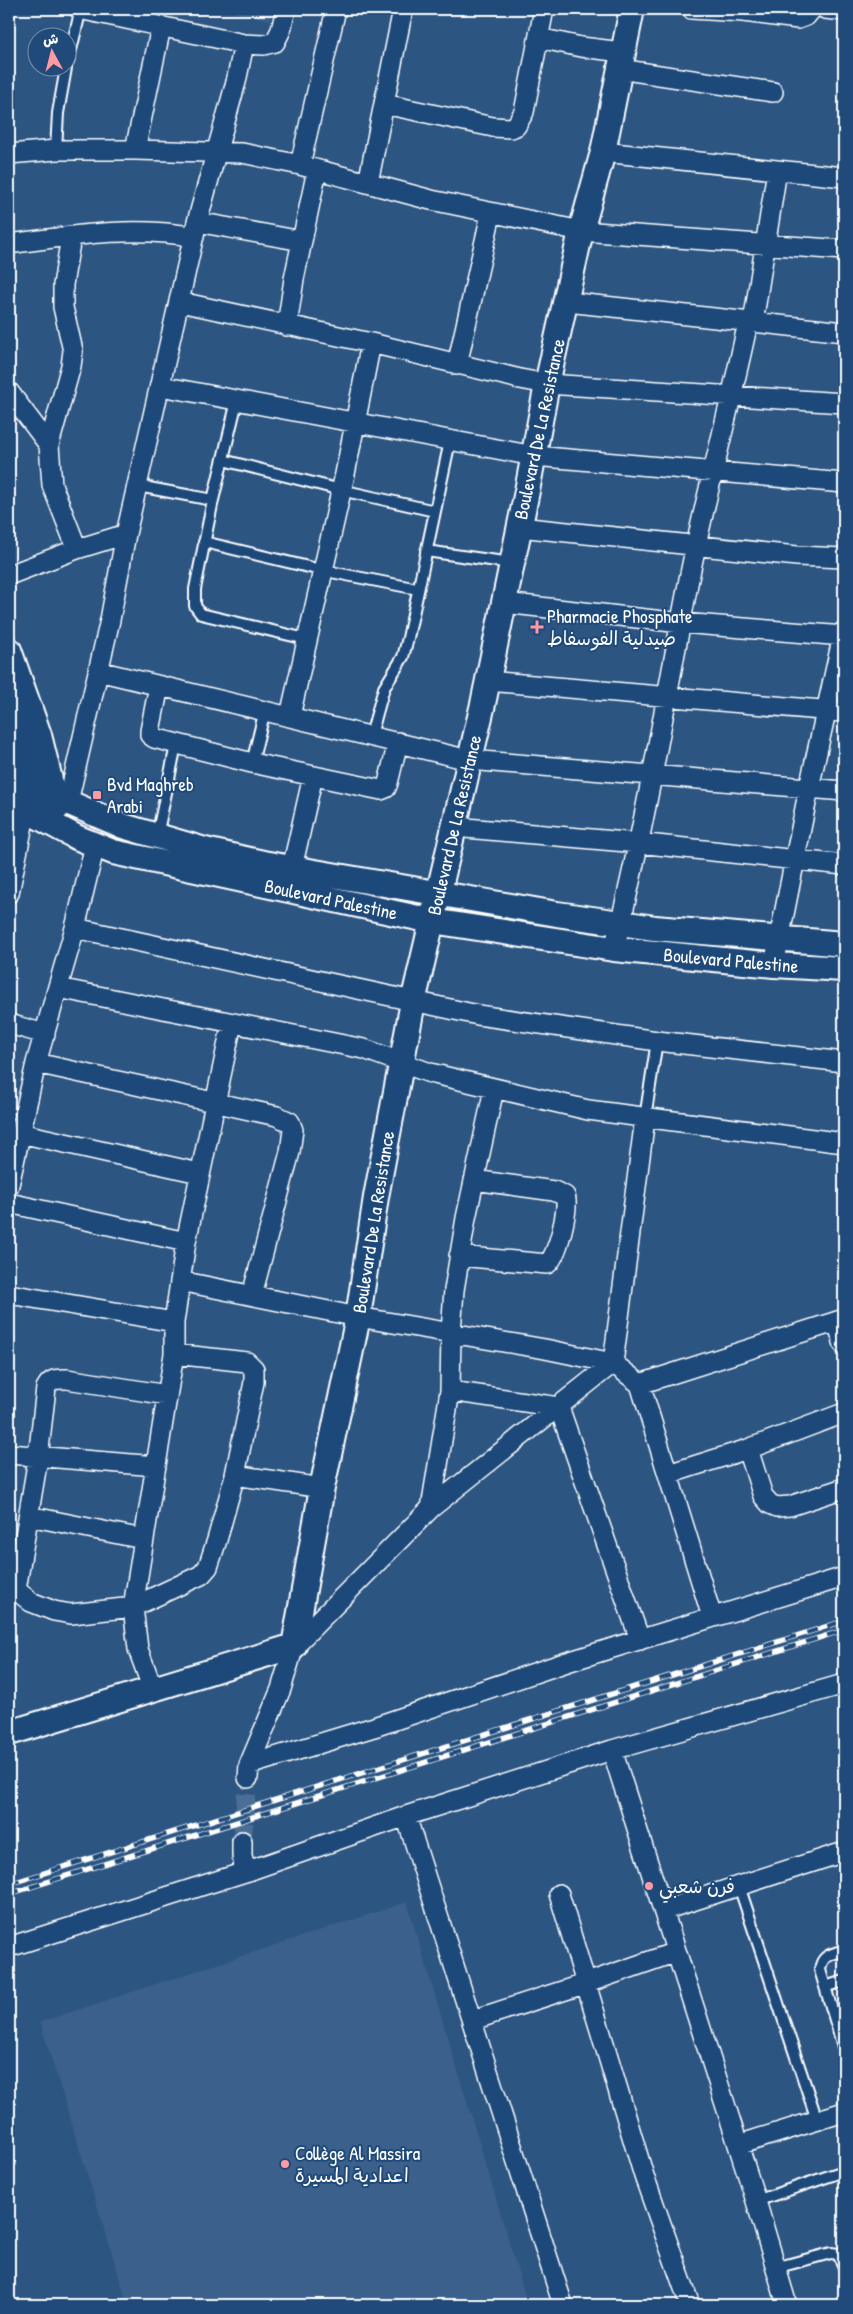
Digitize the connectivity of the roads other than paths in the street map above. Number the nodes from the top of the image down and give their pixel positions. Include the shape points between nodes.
1 (80, 9) edge
2 (286, 9) edge
3 (336, 9) edge
4 (403, 9) edge
5 (544, 9) edge
6 (632, 9) edge
7 (691, 9) edge
8 (812, 9) edge
9 (825, 9) edge
10 (844, 11) edge
11 (161, 27) junction
12 (76, 28) edge
13 (539, 38) junction
14 (244, 44) junction
15 (621, 60) junction
16 (64, 78) edge
17 (773, 92) dead end
18 (384, 104) junction
19 (56, 150) junction
20 (135, 150) junction
21 (216, 152) junction
22 (603, 152) junction
23 (9, 154) edge
24 (309, 167) junction
25 (777, 170) junction
26 (844, 177) edge
27 (368, 184) junction
28 (491, 214) junction
29 (195, 230) junction
30 (581, 231) junction
31 (71, 237) junction
32 (302, 241) junction
33 (765, 242) junction
34 (9, 244) edge
35 (844, 250) edge
36 (180, 302) junction
37 (566, 302) junction
38 (751, 323) junction
39 (287, 326) junction
40 (844, 332) edge
41 (371, 343) junction
42 (457, 365) junction
43 (547, 384) junction
44 (161, 386) junction
45 (9, 392) edge
46 (733, 395) junction
47 (237, 401) junction
48 (844, 403) edge
49 (356, 422) junction
50 (450, 441) junction
51 (49, 445) junction
52 (534, 456) junction
53 (222, 460) junction
54 (712, 473) junction
55 (844, 483) edge
56 (138, 486) junction
57 (341, 490) junction
58 (213, 500) junction
59 (435, 511) junction
60 (519, 527) junction
61 (126, 534) junction
62 (204, 542) junction
63 (696, 545) junction
64 (77, 549) junction
65 (426, 551) junction
66 (844, 558) edge
67 (511, 564) junction
68 (321, 570) junction
69 (9, 575) edge
70 (418, 589) junction
71 (504, 603) junction
72 (681, 623) junction
73 (844, 634) edge
74 (306, 639) junction
75 (9, 650) edge
76 (98, 671) junction
77 (488, 681) junction
78 (158, 686) junction
79 (667, 698) junction
80 (265, 710) junction
81 (9, 711) edge
82 (835, 711) edge
83 (290, 716) junction
84 (371, 735) junction
85 (398, 742) junction
86 (176, 745) junction
87 (469, 760) junction
88 (252, 763) junction
89 (651, 774) junction
90 (313, 776) junction
91 (9, 777) edge
92 (809, 788) junction
93 (844, 791) edge
94 (42, 806) edge
95 (454, 827) junction
96 (157, 837) junction
97 (638, 843) junction
98 (94, 845) junction
99 (794, 860) junction
100 (844, 865) edge
101 (292, 868) junction
102 (9, 893) edge
103 (440, 893) junction
104 (432, 921) junction
105 (620, 923) junction
106 (76, 928) junction
107 (778, 939) junction
108 (844, 944) edge
109 (614, 949) junction
110 (774, 965) junction
111 (844, 969) edge
112 (58, 988) junction
113 (413, 1002) junction
114 (232, 1023) junction
115 (9, 1024) edge
116 (45, 1034) junction
117 (657, 1041) junction
118 (401, 1062) junction
119 (844, 1062) edge
120 (36, 1063) junction
121 (494, 1089) junction
122 (214, 1103) junction
123 (645, 1118) junction
124 (20, 1133) junction
125 (844, 1144) edge
126 (199, 1173) junction
127 (474, 1180) junction
128 (9, 1185) edge
129 (9, 1203) edge
130 (186, 1242) junction
131 (459, 1256) junction
132 (180, 1281) junction
133 (9, 1294) edge
134 (252, 1295) junction
135 (358, 1316) junction
136 (840, 1320) edge
137 (174, 1322) junction
138 (450, 1332) junction
139 (844, 1345) edge
140 (174, 1354) junction
141 (613, 1363) junction
142 (640, 1384) junction
143 (450, 1391) junction
144 (167, 1395) junction
145 (559, 1407) junction
146 (844, 1413) edge
147 (748, 1449) junction
148 (9, 1454) edge
149 (38, 1458) junction
150 (156, 1466) junction
151 (668, 1474) junction
152 (235, 1475) junction
153 (322, 1488) junction
154 (844, 1488) edge
155 (431, 1508) junction
156 (29, 1516) junction
157 (142, 1539) junction
158 (844, 1577) edge
159 (12, 1584) edge
160 (133, 1607) junction
161 (712, 1617) junction
162 (640, 1640) junction
163 (294, 1646) junction
164 (844, 1684) edge
165 (153, 1690) junction
166 (9, 1733) edge
167 (612, 1750) junction
168 (406, 1816) junction
169 (242, 1842) tunnel mouth
170 (844, 1852) edge
171 (245, 1872) junction
172 (740, 1886) junction
173 (559, 1894) dead end
174 (664, 1910) junction
175 (844, 1950) edge
176 (10, 1951) edge
177 (676, 1952) junction
178 (844, 1981) edge
179 (587, 1983) junction
180 (826, 1988) junction
181 (473, 2020) junction
182 (844, 2047) edge
183 (844, 2112) edge
184 (817, 2120) junction
185 (738, 2146) junction
186 (844, 2171) edge
187 (756, 2201) junction
188 (844, 2266) edge
189 (775, 2268) junction
190 (563, 2305) edge
191 (690, 2305) edge
192 (787, 2305) edge

1 - 11 street
1 - 12 lane
2 - 14 street via 275,42
3 - 24 street
4 - 18 street
5 - 13 street
6 - 15 street, Boulevard De La Resistance
7 - 8 street via 798,19
9 - 10 street
11 - 14 street
11 - 20 street
13 - 15 street
13 - 18 street via 524,112 516,126 493,127
14 - 21 street
15 - 17 street
15 - 22 street, Boulevard De La Resistance
16 - 19 lane
18 - 27 street
19 - 20 street
19 - 23 street
20 - 21 street
21 - 24 street via 242,153
21 - 29 street
22 - 25 street
22 - 30 street, Boulevard De La Resistance
24 - 27 street
24 - 32 street
25 - 26 street
25 - 33 street
27 - 28 street
28 - 30 street
28 - 42 street
29 - 31 street via 128,231
29 - 32 street
29 - 36 street
30 - 33 street
30 - 37 street, Boulevard De La Resistance
31 - 34 street
31 - 51 street via 63,307 73,351 72,366
32 - 39 street
33 - 35 street
33 - 38 street
36 - 39 street
36 - 44 street
37 - 38 street
37 - 43 street, Boulevard De La Resistance
38 - 40 street
38 - 46 street
39 - 41 street
41 - 42 street
41 - 49 street
42 - 43 street
43 - 46 street
43 - 52 street, Boulevard De La Resistance
44 - 47 street
44 - 56 street
45 - 51 street
46 - 48 street
46 - 54 street
47 - 49 street
47 - 53 lane
49 - 50 street
49 - 57 street
50 - 52 street
50 - 59 lane
51 - 64 street via 52,485
52 - 54 street
52 - 60 street, Boulevard De La Resistance
53 - 57 lane
53 - 58 lane
54 - 55 street
54 - 63 street
56 - 58 lane
56 - 61 street
57 - 59 lane
57 - 68 street
58 - 62 lane
59 - 65 lane
60 - 63 street
60 - 67 street, Boulevard De La Resistance
61 - 64 street
61 - 76 street
62 - 68 lane
62 - 74 lane via 193,599 197,611
63 - 66 street
63 - 72 street
64 - 69 street
65 - 67 lane
65 - 70 lane
67 - 71 street, Boulevard De La Resistance
68 - 70 lane
68 - 74 street
70 - 84 lane via 403,657 384,688
71 - 72 street
71 - 77 street, Boulevard De La Resistance
72 - 73 street
72 - 79 street
73 - 82 street
74 - 83 street
75 - 94 street via 39,735
76 - 78 street
76 - 94 street
77 - 79 street
77 - 87 street, Boulevard De La Resistance
78 - 80 street
78 - 86 street via 150,735 161,742
79 - 82 street
79 - 89 street
80 - 83 street
80 - 88 lane
81 - 94 street
82 - 92 street
83 - 84 street
84 - 85 street
85 - 87 street
85 - 90 street via 388,783 381,790
86 - 88 street
86 - 96 lane
87 - 89 street
87 - 95 street, Boulevard De La Resistance
88 - 90 street
89 - 92 street
89 - 97 street
90 - 101 street
91 - 94 street, Boulevard Palestine
92 - 93 street
92 - 99 street
94 - 96 street, Boulevard Palestine
94 - 98 street, Boulevard Palestine
94 - 102 street
95 - 97 street
95 - 103 street, Boulevard De La Resistance
96 - 101 street, Boulevard Palestine
97 - 99 street
97 - 105 street
98 - 104 street, Boulevard Palestine via 113,852
98 - 106 street
99 - 100 street
99 - 107 street
101 - 103 street, Boulevard Palestine
103 - 104 street, Boulevard De La Resistance
103 - 105 street, Boulevard Palestine
104 - 109 street, Boulevard Palestine
104 - 113 street, Boulevard De La Resistance
105 - 107 street, Boulevard Palestine
105 - 109 street
106 - 112 street
106 - 113 street
107 - 108 street, Boulevard Palestine
107 - 110 street
109 - 110 street, Boulevard Palestine
110 - 111 street, Boulevard Palestine
112 - 114 street
112 - 116 street
113 - 117 street
113 - 118 street, Boulevard De La Resistance
114 - 118 street via 355,1047
114 - 122 street
115 - 116 street
116 - 120 street
117 - 119 street
117 - 123 lane
118 - 121 street
118 - 135 street, Boulevard De La Resistance
120 - 122 street
120 - 124 street
121 - 123 street via 588,1110
121 - 127 street
122 - 126 street
122 - 134 street via 276,1116 290,1122 294,1130 283,1184
123 - 125 street
123 - 141 street
124 - 126 street
124 - 128 street
126 - 130 street
127 - 131 street
127 - 131 street via 554,1191 565,1196 568,1205 555,1256 547,1264
129 - 130 street
130 - 132 street
131 - 138 street
132 - 134 street
132 - 137 street
133 - 137 street
134 - 135 street
135 - 138 street
135 - 153 street, Boulevard De La Resistance
136 - 139 street
136 - 142 street
137 - 140 street
138 - 141 street
138 - 143 street
140 - 144 street
140 - 152 street via 248,1362 254,1369
141 - 142 street
141 - 145 street
142 - 151 street
143 - 145 street
143 - 155 street
144 - 149 street via 55,1379 46,1388
144 - 150 street
145 - 155 street
145 - 162 street
146 - 147 street
147 - 151 street
147 - 154 street via 763,1496 777,1508
148 - 149 street
149 - 150 street
149 - 156 street
150 - 157 street
151 - 161 street
152 - 153 street
152 - 160 street via 208,1567 194,1580
153 - 163 street, Boulevard De La Resistance
155 - 163 street
156 - 157 street
156 - 159 street
157 - 160 street
158 - 161 street
159 - 160 street via 23,1597 41,1608 71,1614
160 - 165 street via 138,1649
161 - 162 street
162 - 163 street via 249,1771
163 - 165 street
164 - 167 street
165 - 166 street
167 - 168 street
167 - 174 street
168 - 171 street
168 - 181 street
169 - 171 street
170 - 172 street
171 - 176 street
172 - 174 street
172 - 184 lane
173 - 179 street
174 - 177 street
175 - 180 lane via 821,1961 820,1970
177 - 179 street
177 - 185 street
178 - 180 lane
179 - 181 street
179 - 191 street via 644,2176
180 - 182 lane
181 - 190 street
183 - 184 street
184 - 185 street
185 - 187 street
186 - 187 lane
187 - 189 street
188 - 189 lane via 838,2254 831,2253
189 - 192 street

